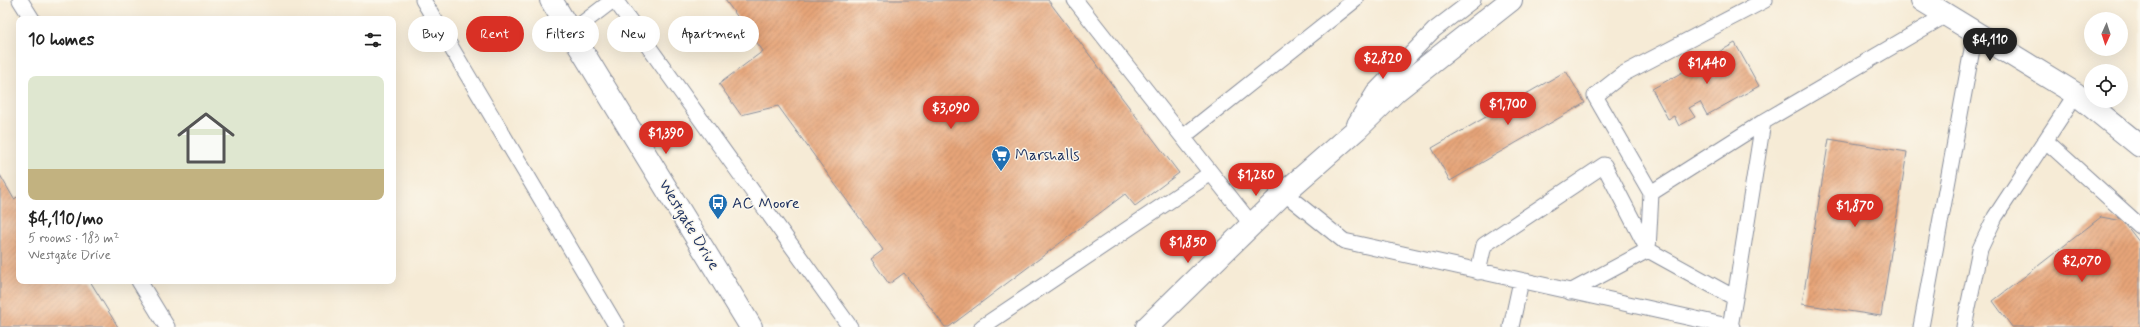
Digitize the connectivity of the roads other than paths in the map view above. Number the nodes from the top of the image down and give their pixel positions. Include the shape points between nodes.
1 (20, 0) edge
2 (423, 0) edge
3 (551, 0) edge
4 (614, 0) edge
5 (1075, 0) edge
6 (1355, 0) edge
7 (1473, 0) edge
8 (1511, 0) edge
9 (1765, 0) edge
10 (1922, 0) edge
11 (1946, 15) junction
12 (30, 16) edge
13 (561, 16) edge
14 (592, 16) edge
15 (1976, 33) junction
16 (583, 52) edge
17 (2076, 94) junction
18 (1763, 122) junction
19 (1183, 137) junction
20 (1345, 140) junction
21 (2046, 141) junction
22 (2140, 146) edge
23 (1211, 173) junction
24 (1284, 193) junction
25 (1651, 193) junction
26 (1252, 225) junction
27 (2140, 226) edge
28 (1648, 250) junction
29 (1478, 272) junction
30 (1521, 281) junction
31 (141, 284) edge
32 (1570, 292) junction
33 (1736, 298) junction
34 (167, 327) edge
35 (617, 327) edge
36 (751, 327) edge
37 (850, 327) edge
38 (982, 327) edge
39 (1147, 327) edge
40 (1511, 327) edge
41 (1731, 327) edge
42 (1921, 327) edge
43 (1964, 327) edge

1 - 12 lane
2 - 35 lane
3 - 13 street, Westgate Drive
4 - 14 lane
4 - 37 lane
5 - 19 lane
6 - 19 lane
7 - 20 lane via 1434,30 1374,92
8 - 20 street via 1397,90
9 - 25 lane via 1623,74 1595,96
10 - 11 street
11 - 15 street
11 - 18 lane
15 - 17 street
15 - 42 lane
16 - 36 street, Westgate Drive
17 - 21 lane
17 - 22 street
18 - 25 lane
18 - 33 lane
19 - 23 lane
20 - 24 street
21 - 27 lane
21 - 43 lane via 1996,216 1980,249
23 - 26 lane
23 - 38 lane
24 - 26 street
24 - 29 lane via 1344,241
25 - 28 lane
26 - 39 street
28 - 29 lane via 1604,165 1484,245
28 - 32 lane
28 - 33 lane
29 - 30 lane
30 - 32 lane
30 - 40 lane
31 - 34 lane
32 - 41 lane
33 - 41 lane

